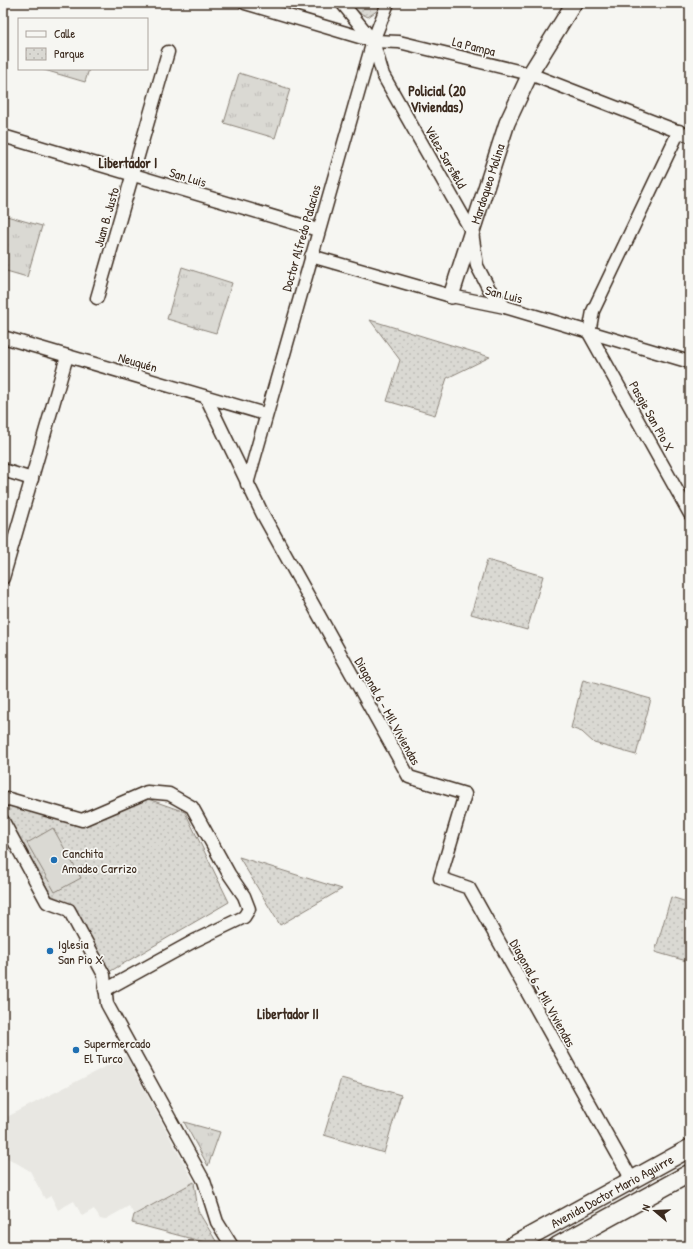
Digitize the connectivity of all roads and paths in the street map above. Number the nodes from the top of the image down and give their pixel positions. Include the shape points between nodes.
1 (245, 3) edge
2 (342, 3) edge
3 (388, 3) edge
4 (574, 3) edge
5 (372, 41) junction
6 (168, 52) dead end
7 (530, 74) junction
8 (684, 134) edge
9 (3, 136) edge
10 (133, 175) junction
11 (318, 230) junction
12 (472, 232) junction
13 (310, 256) junction
14 (451, 296) junction
15 (97, 298) dead end
16 (505, 308) junction
17 (589, 333) junction
18 (3, 337) edge
19 (68, 356) junction
20 (690, 362) edge
21 (206, 397) junction
22 (266, 414) junction
23 (3, 470) edge
24 (32, 478) junction
25 (247, 484) junction
26 (690, 514) edge
27 (3, 578) edge
28 (3, 800) edge
29 (3, 821) edge
30 (105, 990) junction
31 (690, 1148) edge
32 (690, 1173) edge
33 (632, 1180) junction
34 (232, 1246) edge
35 (512, 1246) edge
36 (557, 1246) edge

1 - 5 street, La Pampa
2 - 5 street, Vélez Sarsfield
3 - 5 street, Doctor Alfredo Palacios
4 - 7 street, Mardoqueo Molina
5 - 7 street, La Pampa via 399,42
5 - 11 street, Doctor Alfredo Palacios
5 - 12 street, Vélez Sarsfield via 383,75
6 - 10 street, Juan B. Justo
7 - 8 street, La Pampa
7 - 12 street, Mardoqueo Molina via 507,123
8 - 17 street via 593,311
9 - 10 street, San Luis
10 - 11 street, San Luis
10 - 15 street, Juan B. Justo
11 - 13 street, Doctor Alfredo Palacios
12 - 14 street, Mardoqueo Molina
12 - 16 street, Vélez Sarsfield via 477,266 489,289
13 - 14 street, San Luis
13 - 22 street, Doctor Alfredo Palacios
14 - 16 street, San Luis
16 - 17 street, San Luis
17 - 20 street, San Luis
17 - 26 street, Pasaje San Pio X
18 - 19 street, Neuquén
19 - 21 street, Neuquén
19 - 24 street
21 - 22 street, Neuquén
21 - 25 street, Diagonal 6 - Mil Viviendas
22 - 25 street, Doctor Alfredo Palacios
23 - 24 street
24 - 27 street
25 - 33 street, Diagonal 6 - Mil Viviendas via 409,777 465,794 440,878 469,888
28 - 30 street via 9,799 82,820 147,792 169,794 192,807 244,896 249,909 244,917
29 - 30 street via 47,902 69,910 104,975
30 - 34 street via 107,1004 204,1181 217,1222
31 - 33 main road, Avenida Doctor Mario Aguirre
32 - 36 main road, Avenida Doctor Mario Aguirre
33 - 35 main road, Avenida Doctor Mario Aguirre

